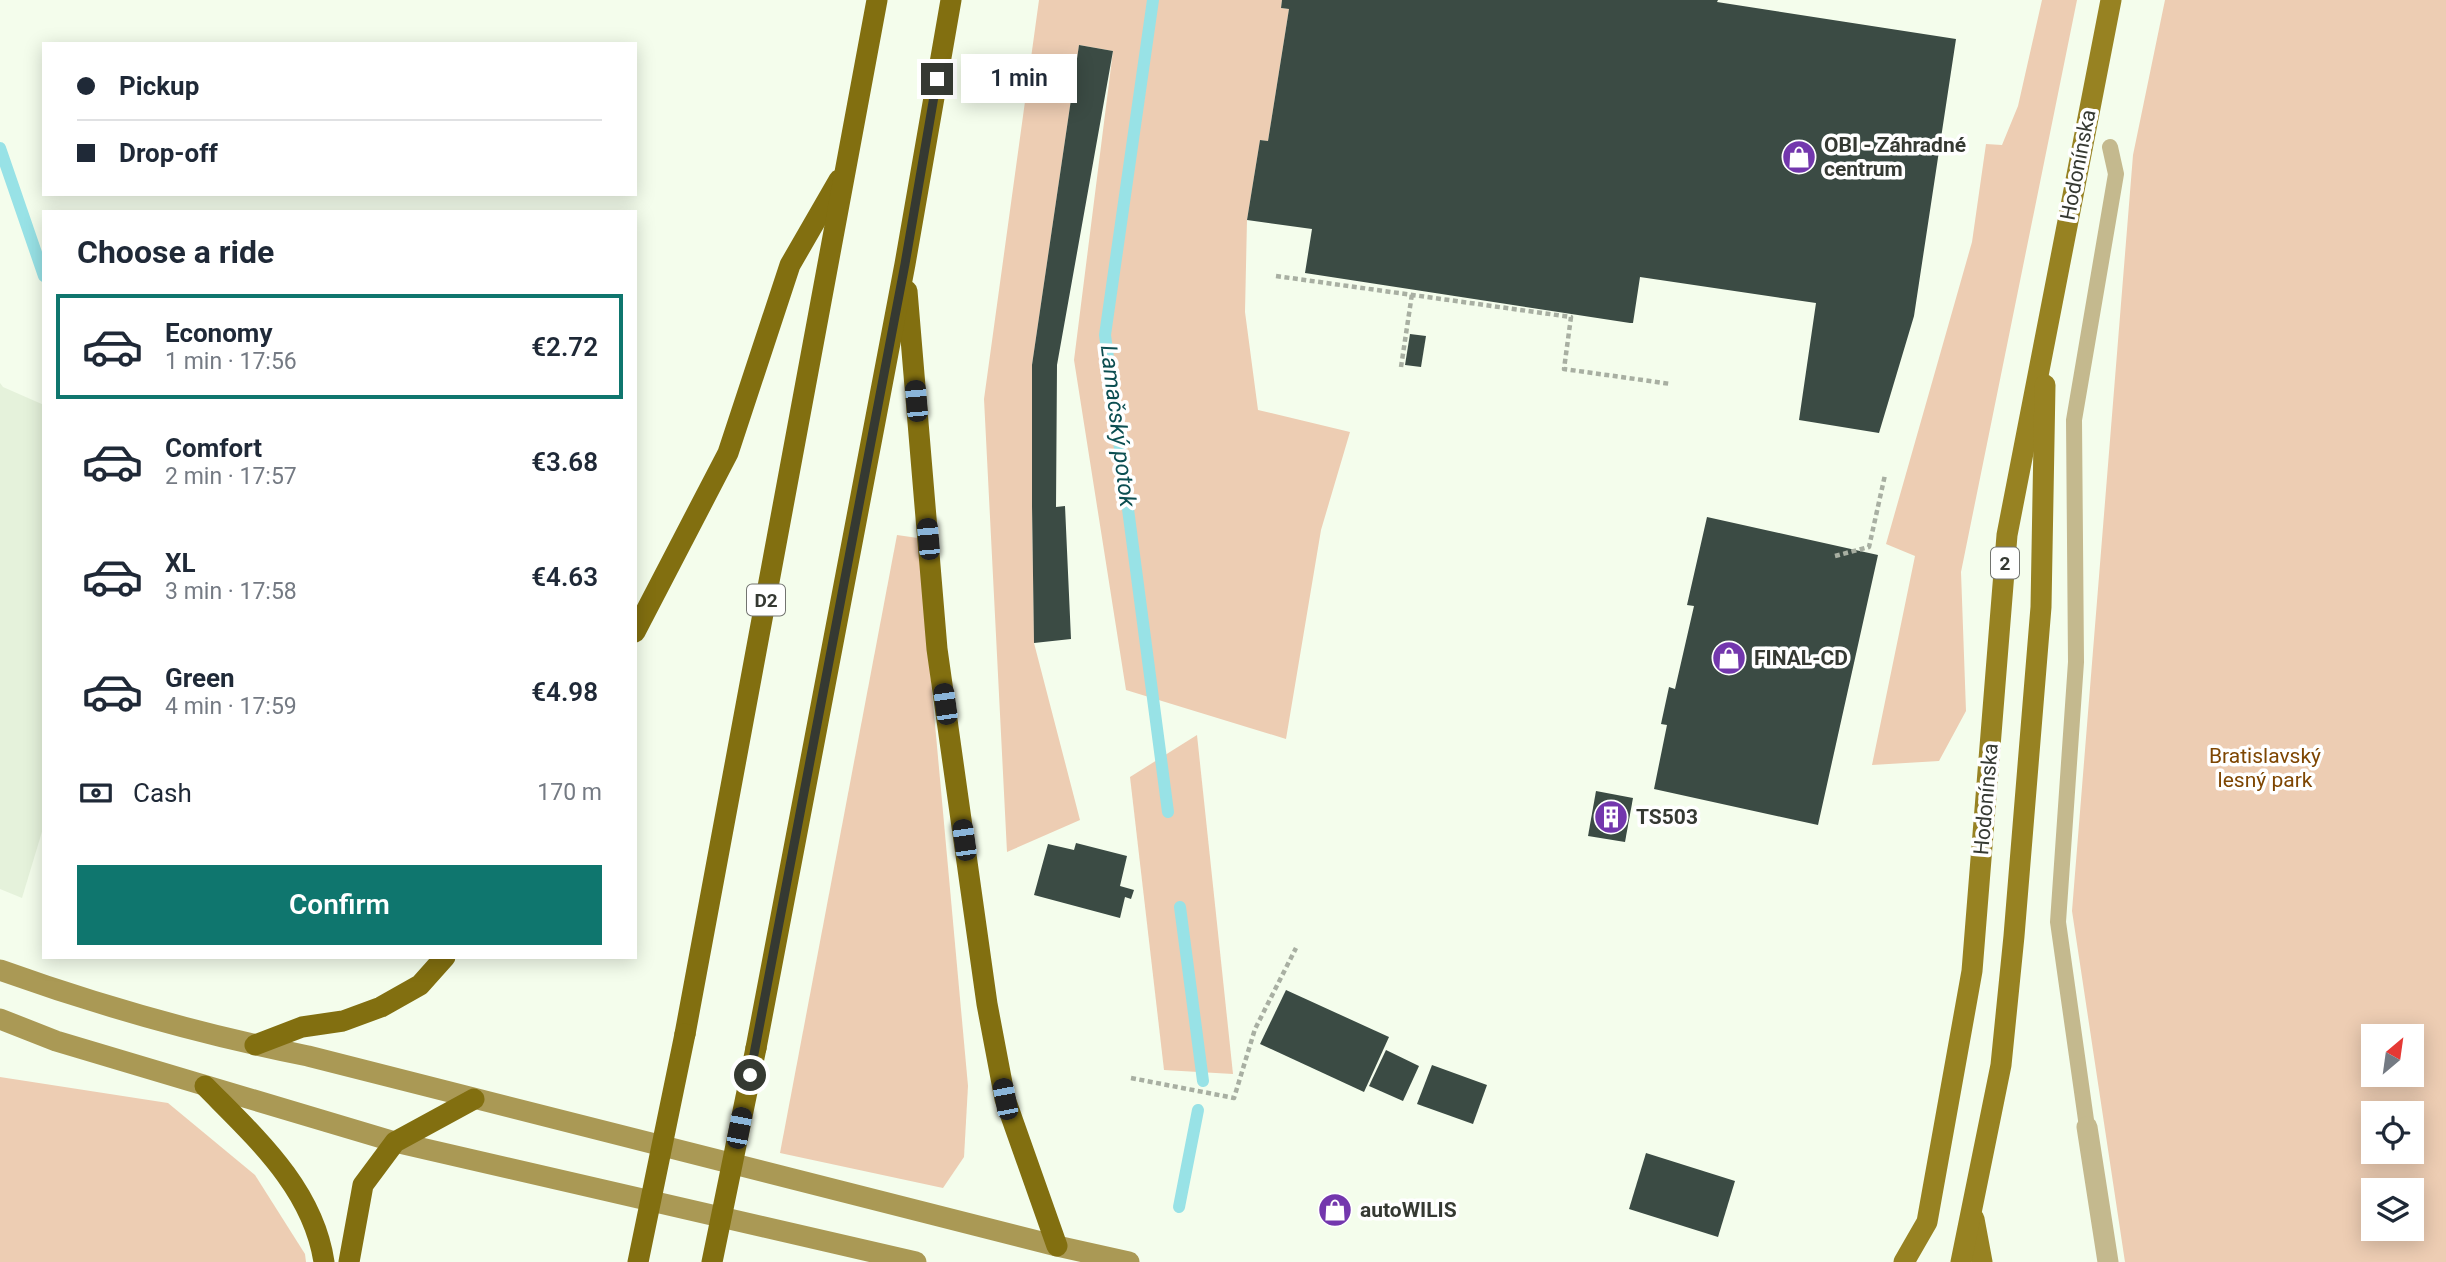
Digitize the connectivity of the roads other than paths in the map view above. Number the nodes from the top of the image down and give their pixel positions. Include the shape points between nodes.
1 (877, 0) edge
2 (951, 0) edge
3 (2111, 0) edge
4 (2110, 147) dead end
5 (847, 166) junction
6 (905, 264) junction
7 (2046, 330) junction
8 (637, 628) edge
9 (443, 959) edge
10 (0, 970) edge
11 (0, 1019) edge
12 (255, 1045) junction
13 (205, 1086) junction
14 (474, 1100) junction
15 (2087, 1127) joint
16 (395, 1142) junction
17 (1973, 1210) junction
18 (1057, 1246) junction
19 (324, 1262) edge
20 (349, 1262) edge
21 (638, 1262) edge
22 (712, 1262) edge
23 (916, 1262) edge
24 (1129, 1262) edge
25 (1904, 1262) edge
26 (1961, 1262) edge
27 (1982, 1262) edge
28 (2108, 1262) edge

1 - 5 highway, D2
2 - 6 highway
3 - 7 main road, Hodonínska / 2
4 - 15 lane via 2116,174 2074,420 2076,662 2058,922
5 - 8 highway via 790,265 728,453
5 - 21 highway, D2, bridge
6 - 18 highway via 937,649 987,1004 1005,1099
6 - 22 highway, bridge
7 - 17 main road, Hodonínska / 2 via 2041,607 2016,909 2001,1065
7 - 25 main road, Hodonínska / 2 via 2007,535 1972,971 1927,1222
9 - 12 highway via 420,985 381,1007 343,1021 302,1027
10 - 12 main road via 67,994
11 - 13 main road via 56,1041
12 - 14 main road
13 - 16 main road
13 - 19 highway via 295,1185 321,1242
14 - 16 highway
14 - 18 main road
15 - 28 street
16 - 20 highway via 363,1185
16 - 23 main road
17 - 26 main road, Hodonínska / 2
17 - 27 main road
18 - 24 main road

